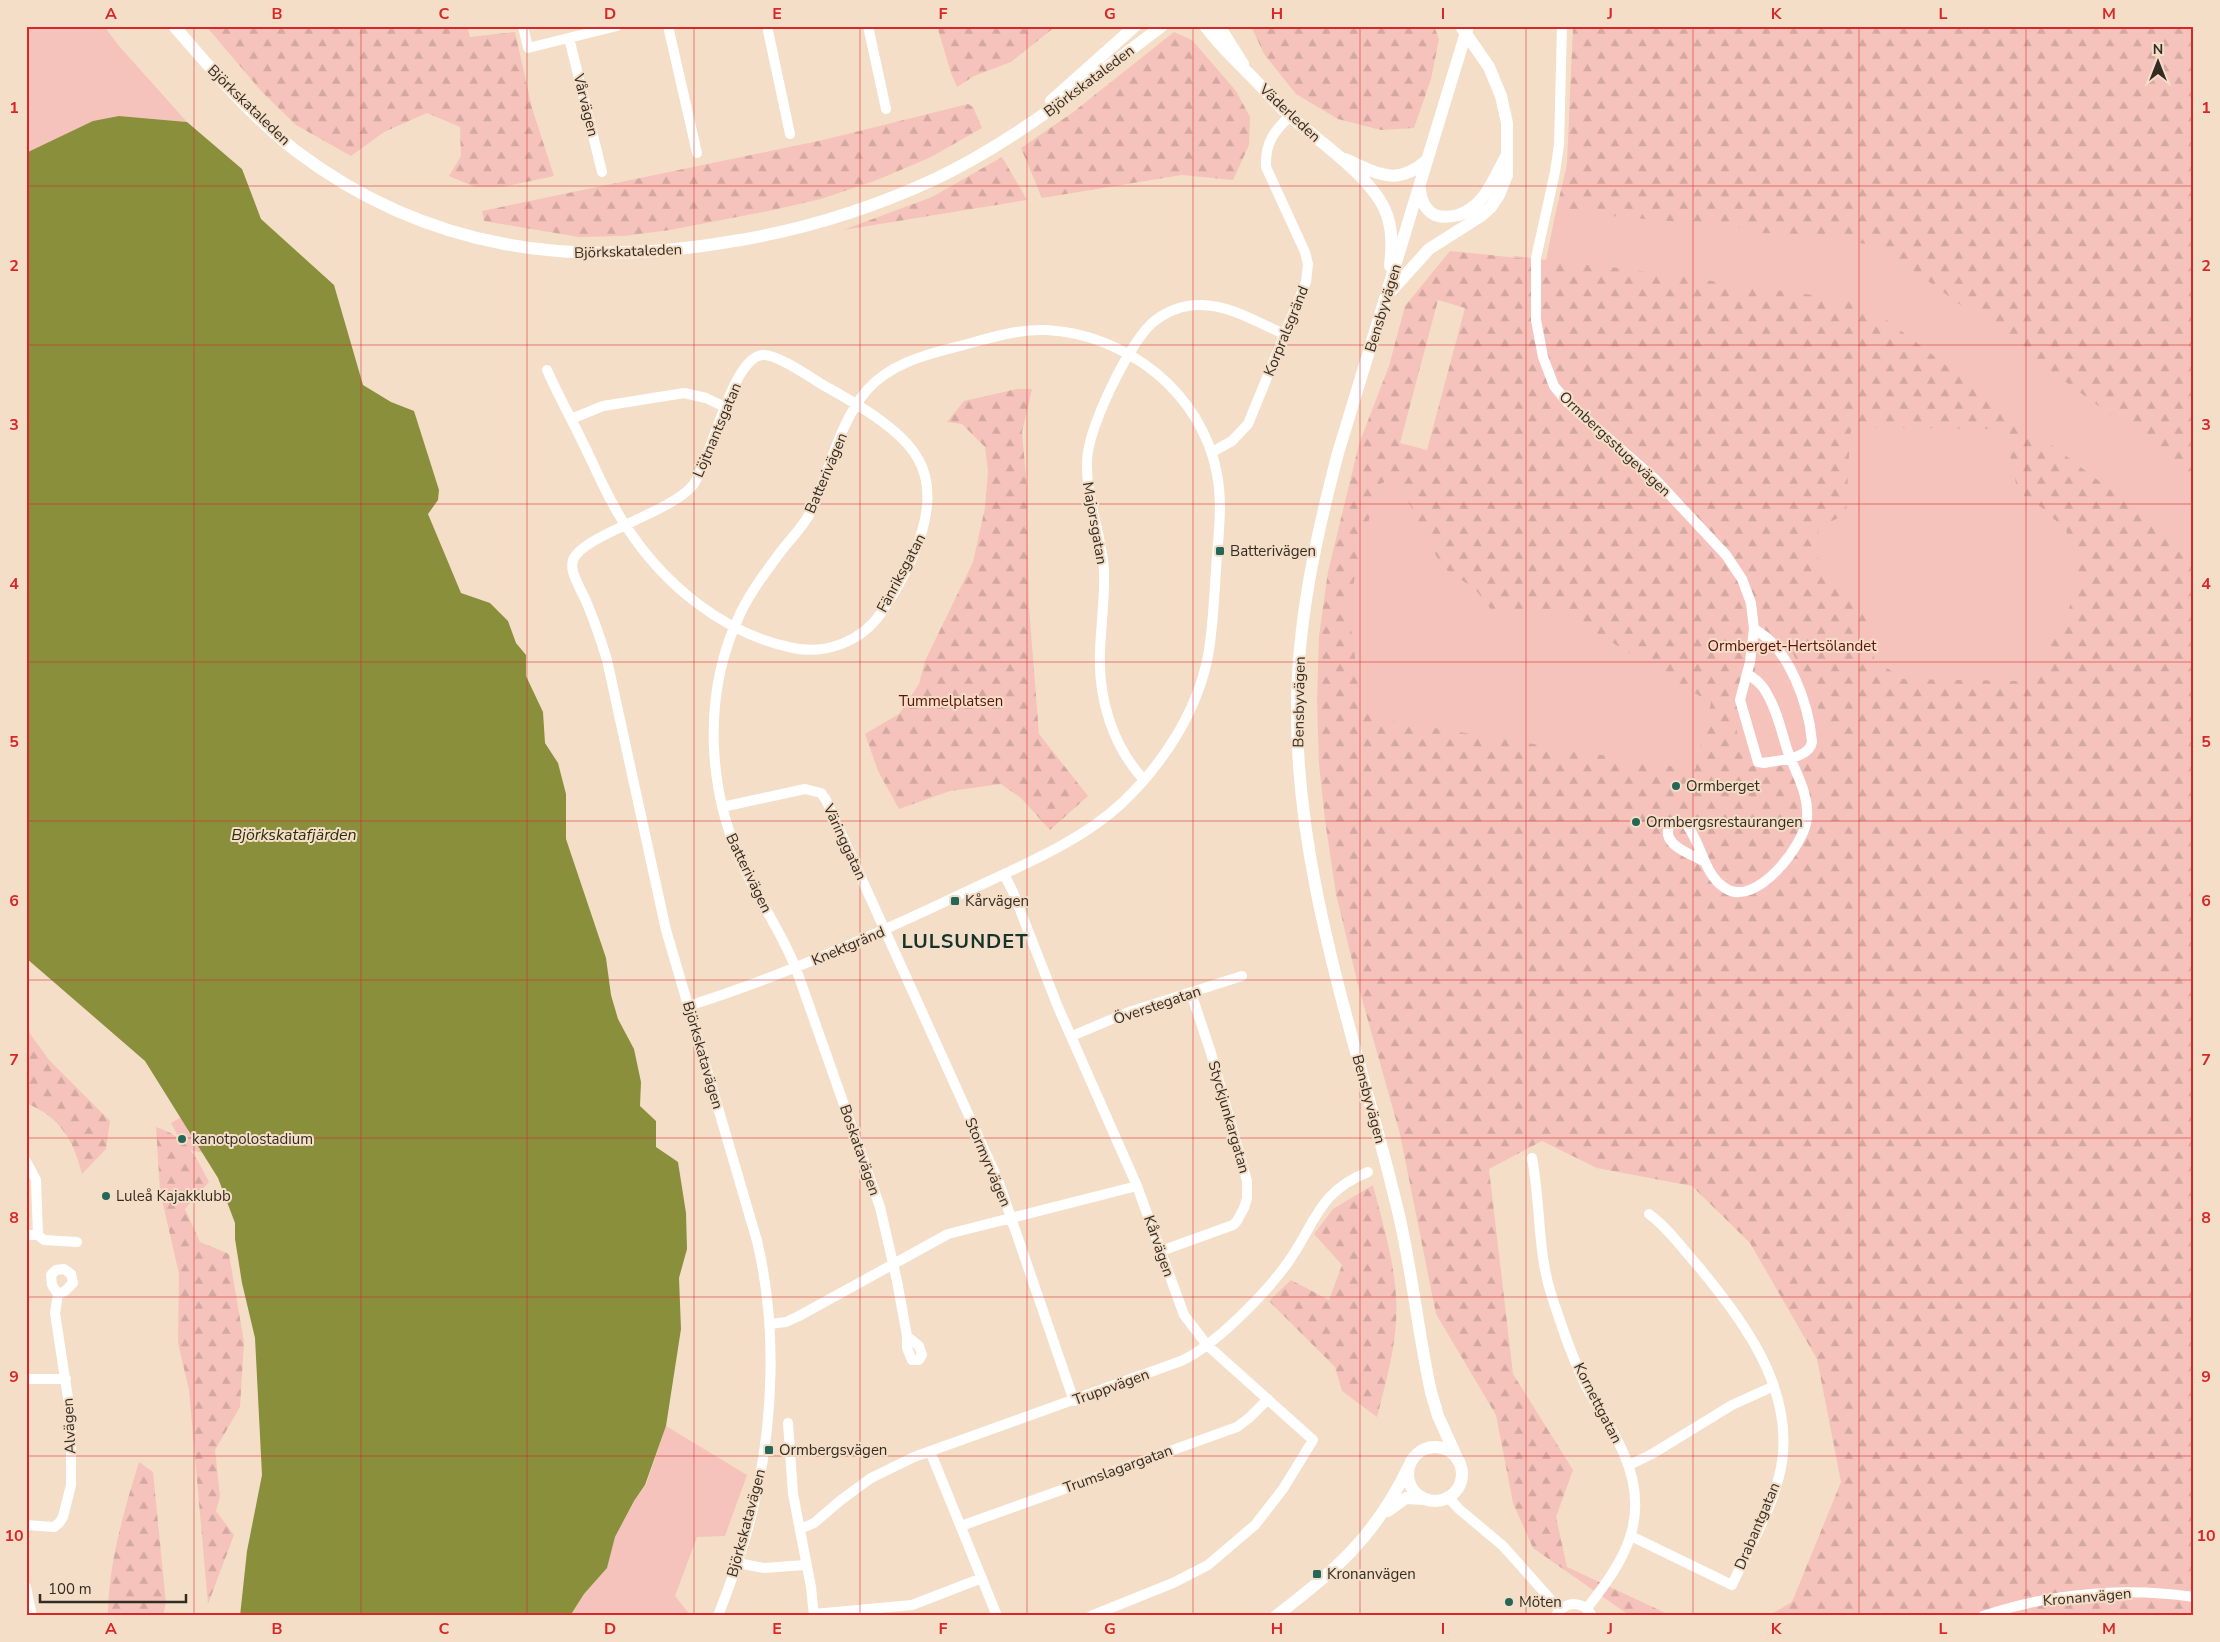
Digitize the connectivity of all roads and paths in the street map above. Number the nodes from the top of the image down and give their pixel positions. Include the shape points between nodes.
1 (174, 26) edge
2 (523, 26) edge
3 (617, 26) edge
4 (668, 26) edge
5 (767, 26) edge
6 (868, 26) edge
7 (1135, 26) edge
8 (1162, 26) edge
9 (1205, 26) edge
10 (1219, 26) edge
11 (1461, 26) edge
12 (1468, 26) edge
13 (1562, 26) edge
14 (569, 38) junction
15 (1246, 70) junction
16 (886, 109) dead end
17 (1290, 116) junction
18 (1014, 133) junction
19 (790, 134) dead end
20 (697, 153) dead end
21 (1335, 154) junction
22 (1507, 154) junction
23 (1427, 160) junction
24 (602, 172) dead end
25 (1420, 187) junction
26 (1383, 308) junction
27 (1284, 334) junction
28 (1130, 354) junction
29 (752, 359) joint
30 (547, 370) dead end
31 (856, 406) junction
32 (725, 407) junction
33 (571, 420) junction
34 (1212, 452) junction
35 (625, 526) junction
36 (734, 628) junction
37 (1754, 629) junction
38 (1748, 674) junction
39 (1790, 758) junction
40 (1144, 780) junction
41 (722, 807) junction
42 (1705, 862) dead end
43 (1004, 874) junction
44 (886, 930) junction
45 (796, 968) junction
46 (1242, 976) dead end
47 (1191, 993) junction
48 (688, 1006) junction
49 (1072, 1036) junction
50 (1532, 1158) dead end
51 (26, 1161) edge
52 (1368, 1172) dead end
53 (1137, 1186) junction
54 (1648, 1214) dead end
55 (1012, 1217) junction
56 (26, 1235) edge
57 (38, 1235) junction
58 (77, 1242) dead end
59 (1161, 1251) junction
60 (893, 1265) junction
61 (58, 1294) dead end
62 (770, 1324) junction
63 (907, 1336) dead end
64 (1208, 1345) junction
65 (66, 1379) junction
66 (26, 1380) edge
67 (1430, 1386) junction
68 (1774, 1386) junction
69 (1268, 1399) junction
70 (1074, 1401) junction
71 (788, 1423) dead end
72 (1423, 1450) junction
73 (930, 1451) junction
74 (1458, 1460) junction
75 (1410, 1464) junction
76 (1629, 1465) junction
77 (1448, 1497) junction
78 (1426, 1499) junction
79 (1376, 1523) junction
80 (26, 1525) edge
81 (961, 1526) junction
82 (800, 1529) junction
83 (1631, 1536) junction
84 (738, 1563) junction
85 (805, 1565) junction
86 (982, 1578) junction
87 (26, 1587) edge
88 (2194, 1597) edge
89 (1590, 1612) edge
90 (1558, 1613) edge
91 (814, 1615) edge
92 (32, 1616) edge
93 (718, 1616) edge
94 (997, 1616) edge
95 (1091, 1616) edge
96 (1276, 1616) edge
97 (1983, 1616) edge

1 - 18 main road, Björkskataleden via 250,111 295,150 339,180 386,205 459,234 561,253 604,255 668,251 746,240 793,229 854,211 933,180
2 - 14 street via 528,48
3 - 14 street
4 - 20 street
5 - 19 street
6 - 16 street
7 - 18 main road, Björkskataleden
8 - 18 main road, Björkskataleden
9 - 15 main road, Väderleden via 1224,52
10 - 15 main road, Väderleden
11 - 22 main road via 1498,86 1507,123
12 - 23 main road, Bensbyvägen
13 - 37 street, Ormbergsstugevägen via 1556,172 1536,258 1536,320 1543,357 1554,386 1568,403 1651,474 1733,564 1752,603
14 - 24 street, Vårvägen
15 - 17 main road, Väderleden
17 - 21 main road, Väderleden
17 - 27 street, Korpralsgränd via 1271,136 1266,157 1271,181 1307,260 1306,282
21 - 23 main road, Väderleden via 1386,175 1415,171
21 - 26 main road, Väderleden via 1377,197 1388,218 1392,247
22 - 25 main road via 1486,195 1462,214 1447,217 1432,214 1424,204
22 - 26 main road via 1507,175 1491,207 1420,257 1394,288
23 - 25 main road, Bensbyvägen
25 - 26 main road, Bensbyvägen
26 - 67 main road, Bensbyvägen via 1320,522 1301,637 1297,709 1299,768 1311,860 1325,932 1397,1205
27 - 28 street, Majorsgatan via 1217,306 1189,306 1157,320 1145,331
27 - 34 street, Korpralsgränd via 1248,424 1232,441
28 - 31 street, Batterivägen via 1074,333 1017,332 939,352 898,367 874,383
28 - 34 street, Batterivägen via 1150,367 1178,394
28 - 40 street, Majorsgatan via 1093,435 1087,470 1103,558 1100,668 1103,699 1116,739
29 - 31 street, Fänriksgatan via 761,355 773,356
29 - 32 street, Löjtnantsgatan
30 - 33 street, Fänriksgatan
31 - 36 street, Batterivägen via 838,441 808,518 754,590
31 - 36 street, Fänriksgatan via 900,437 918,457 926,482 928,507 924,530 904,572 879,616 858,636 837,646 806,651 770,644
32 - 33 street via 706,398 684,394 603,406
32 - 35 street, Löjtnantsgatan via 693,485 678,499
33 - 35 street, Fänriksgatan
34 - 40 street, Batterivägen via 1220,505 1209,652 1198,691 1185,719 1171,745
35 - 36 street, Fänriksgatan via 644,553 670,580
35 - 48 street, Björkskatavägen via 582,548 573,560 572,570 593,617 607,660 657,893
36 - 41 street, Batterivägen via 719,679 714,716 717,790
37 - 38 street, Ormbergsstugevägen
37 - 39 street, Ormbergsstugevägen via 1767,637 1780,652 1806,711 1812,745 1805,753
38 - 39 street via 1766,692
38 - 39 street, Ormbergsstugevägen via 1740,700 1758,762
39 - 42 street via 1806,796 1807,816 1806,825 1781,864 1761,886 1738,893 1721,885
40 - 43 street, Batterivägen via 1124,802 1094,826
41 - 44 street, Väringgatan via 806,789 821,793
41 - 45 street, Batterivägen via 738,855
43 - 44 street, Knektgränd
43 - 49 street, Kårvägen
44 - 45 street, Knektgränd
44 - 55 street, Stormyrvägen
45 - 48 street, Knektgränd
45 - 60 street, Boskatavägen via 864,1158 880,1207
46 - 47 street, Överstegatan
47 - 49 street, Överstegatan via 1129,1012
47 - 59 street, Styckjunkargatan via 1246,1173 1247,1198 1240,1217 1232,1225
48 - 62 street, Björkskatavägen via 757,1241
49 - 53 street, Kårvägen
50 - 76 street, Kornettgatan via 1539,1198 1542,1257 1552,1296 1582,1377
51 - 57 street via 36,1180
52 - 64 street, Truppvägen via 1328,1198 1313,1217 1290,1260 1269,1287
53 - 55 street
53 - 59 street, Kårvägen
54 - 68 street, Drabantgatan via 1667,1230 1733,1310
55 - 60 street via 948,1234
55 - 70 street, Stormyrvägen
56 - 57 street
57 - 58 street via 44,1240
59 - 64 street, Kårvägen via 1179,1304
60 - 62 street via 799,1316
60 - 63 street, Boskatavägen
61 - 65 street, Alvägen via 56,1313
62 - 84 street, Björkskatavägen via 769,1397 763,1458
64 - 69 street, Kårvägen
64 - 70 street, Truppvägen via 1181,1361
65 - 66 street
65 - 80 street, Alvägen via 72,1452 70,1485 63,1517 54,1527
67 - 72 main road, Bensbyvägen via 1436,1428 1432,1440
67 - 74 main road, Bensbyvägen via 1438,1416
68 - 76 street via 1732,1405
68 - 83 street, Drabantgatan via 1783,1428 1779,1477 1768,1509 1732,1585
69 - 81 street, Trumslagargatan via 1237,1427
69 - 95 street, Kårvägen via 1313,1440 1256,1525 1208,1565 1173,1583
70 - 73 street, Truppvägen
71 - 82 street via 793,1494
72 - 74 main road via 1444,1449
72 - 75 main road
73 - 81 street
73 - 82 street, Truppvägen via 871,1478 814,1524
74 - 77 main road via 1461,1478 1458,1487
75 - 78 main road via 1412,1487
75 - 79 main road
76 - 83 street, Kornettgatan via 1635,1502
77 - 78 main road
77 - 90 street via 1502,1546
78 - 79 main road via 1412,1497 1402,1500
79 - 96 main road via 1340,1564
81 - 86 street
82 - 85 street
83 - 89 street, Kornettgatan via 1621,1562
84 - 85 street via 764,1568
84 - 93 street, Björkskatavägen
85 - 91 street
86 - 91 street via 912,1604
86 - 94 street
87 - 92 street
88 - 97 street, Kronanvägen via 2132,1592 2068,1596 2040,1600
89 - 90 street via 1579,1604 1570,1604

